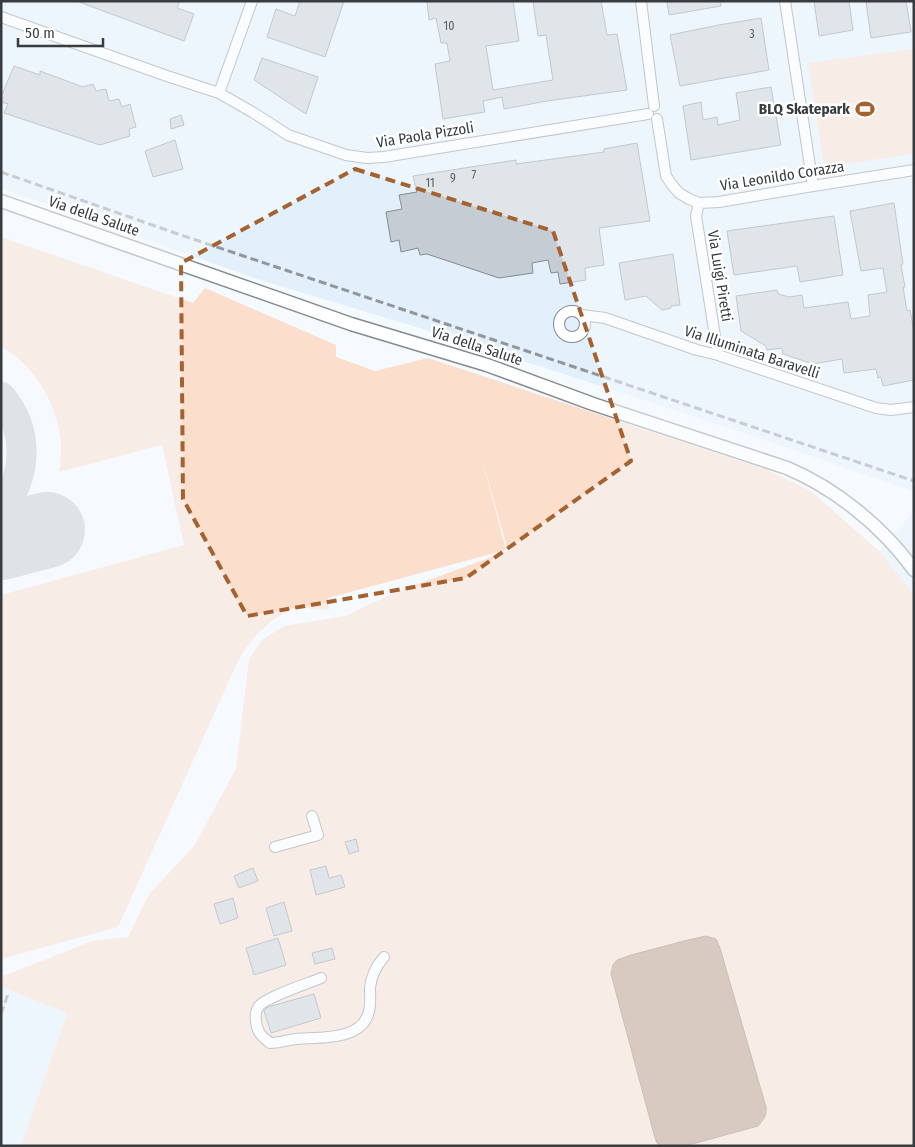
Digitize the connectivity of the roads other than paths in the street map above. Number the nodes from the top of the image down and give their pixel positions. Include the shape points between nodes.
1 (252, 1) edge
2 (641, 1) edge
3 (785, 1) edge
4 (1, 18) edge
5 (219, 93) junction
6 (653, 95) junction
7 (653, 113) junction
8 (637, 116) junction
9 (660, 136) junction
10 (914, 170) edge
11 (813, 186) junction
12 (1, 201) edge
13 (699, 203) junction
14 (582, 315) dead end
15 (718, 355) junction
16 (914, 407) edge
17 (914, 570) edge
18 (312, 816) dead end
19 (275, 847) dead end
20 (384, 957) dead end
21 (321, 978) dead end

1 - 5 street
2 - 6 street
3 - 11 street
4 - 5 street, Via Paola Pizzoli
5 - 8 street, Via Paola Pizzoli via 288,134 346,155 367,158
6 - 7 street
6 - 8 street
7 - 8 street, Via Paola Pizzoli
7 - 9 street
8 - 9 street via 650,122
9 - 13 street via 666,176 679,193
10 - 11 street, Via Leonildo Corazza
11 - 13 street, Via Leonildo Corazza
12 - 17 street, Via della Salute via 351,324 487,365 802,474 851,506
13 - 15 street, Via Luigi Piretti via 696,216
14 - 15 street, Via Illuminata Baravelli via 604,318
15 - 16 street, Via Illuminata Baravelli via 876,408
18 - 19 street via 318,835
20 - 21 street via 372,977 367,1019 354,1031 270,1044 263,1038 257,1029 257,1007 266,1000

